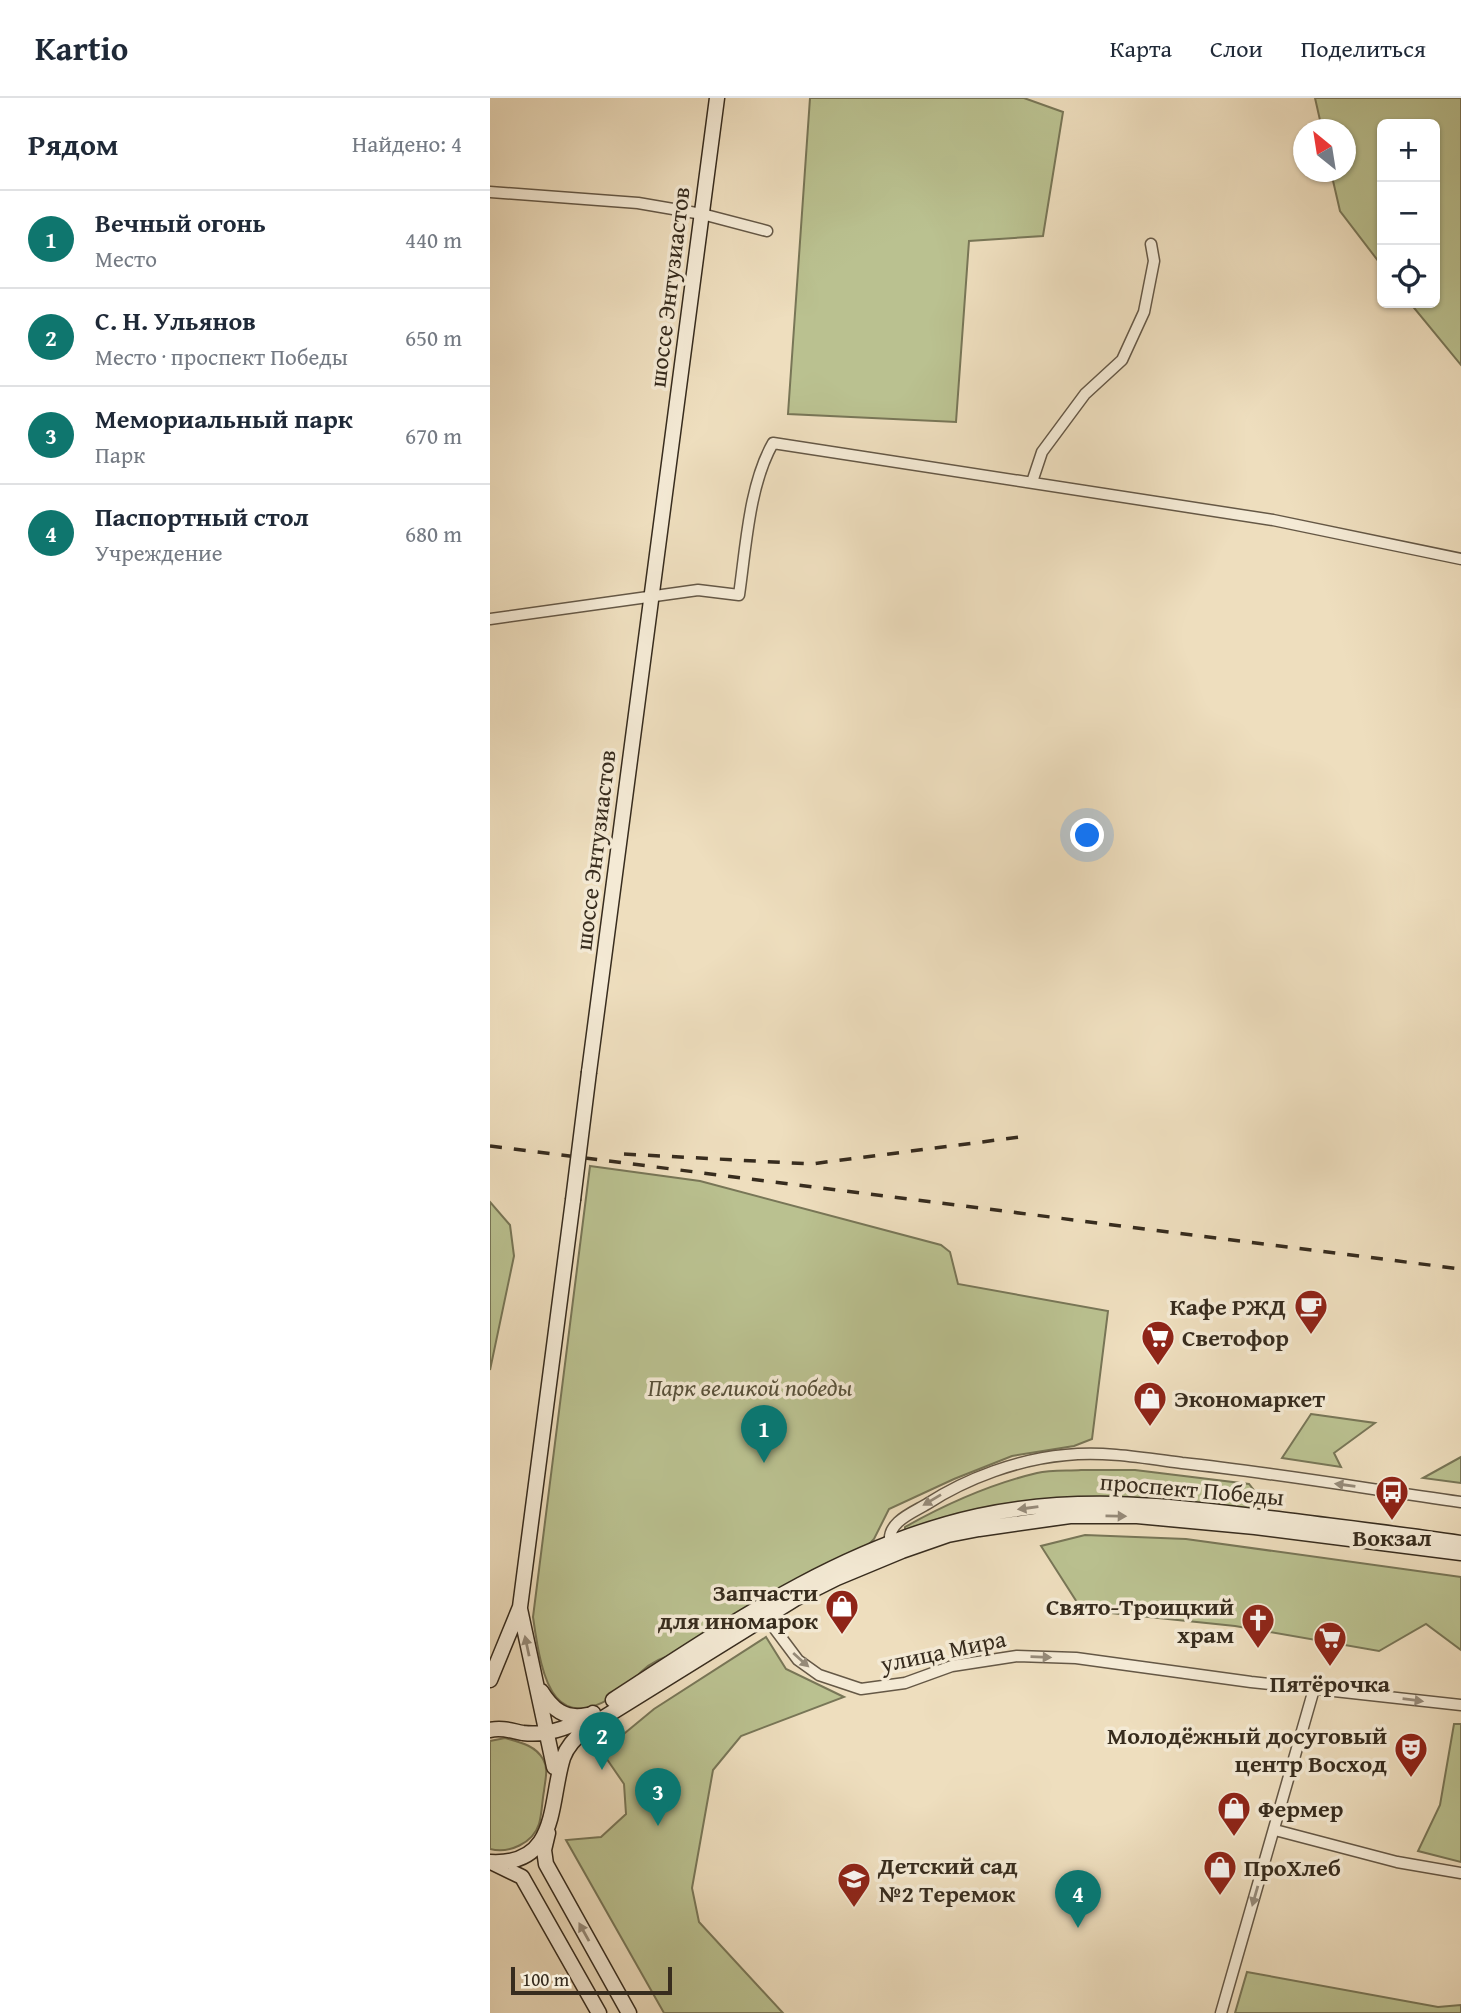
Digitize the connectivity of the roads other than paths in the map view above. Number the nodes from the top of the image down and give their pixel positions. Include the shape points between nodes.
1 (717, 98) edge
2 (490, 192) edge
3 (702, 214) junction
4 (768, 231) dead end
5 (1151, 244) dead end
6 (1032, 482) junction
7 (1461, 559) edge
8 (651, 598) junction
9 (490, 619) edge
10 (1461, 1502) edge
11 (1461, 1543) edge
12 (890, 1544) junction
13 (1461, 1553) edge
14 (520, 1607) junction
15 (762, 1611) junction
16 (490, 1681) edge
17 (536, 1682) junction
18 (1314, 1689) junction
19 (1461, 1705) edge
20 (594, 1718) junction
21 (490, 1730) edge
22 (546, 1732) junction
23 (526, 1733) junction
24 (554, 1767) junction
25 (557, 1792) junction
26 (548, 1830) junction
27 (1275, 1830) junction
28 (491, 1862) edge
29 (1461, 1873) edge
30 (599, 2013) edge
31 (629, 2013) edge
32 (1221, 2013) edge

1 - 3 main road, шоссе Энтузиастов
2 - 3 street via 638,203
3 - 4 street
3 - 8 main road, шоссе Энтузиастов
5 - 6 street via 1154,261 1144,312 1122,360 1085,394 1042,452
6 - 7 street via 1273,520
6 - 8 street via 772,443 763,460 739,595 698,590
8 - 9 street
8 - 14 main road, шоссе Энтузиастов, bridge
10 -> 12 street via 1203,1465 1105,1454 1066,1455 998,1471 938,1496 896,1523
11 -> 12 main road, проспект Победы via 1186,1507 1100,1503 978,1516
12 - 15 main road, проспект Победы via 811,1579
15 -> 13 main road, проспект Победы via 902,1550 948,1535 1070,1516 1137,1516 1255,1527
14 - 16 main road
17 -> 14 main road
15 -> 18 street, улица Мира via 798,1660 819,1675 861,1689 905,1683 952,1666 1017,1656 1076,1658
15 - 20 main road, проспект Победы
17 - 20 main road via 556,1711
17 - 22 main road
18 -> 19 street, улица Мира
18 - 27 street
20 - 22 main road
20 - 25 main road via 563,1757
21 - 23 main road
22 - 23 main road
22 - 24 main road
23 - 24 main road
24 - 25 main road
25 - 26 main road
26 - 28 main road via 523,1856
31 -> 26 main road via 546,1864
27 - 29 street via 1397,1862
27 -> 32 street
28 - 30 main road via 522,1877

